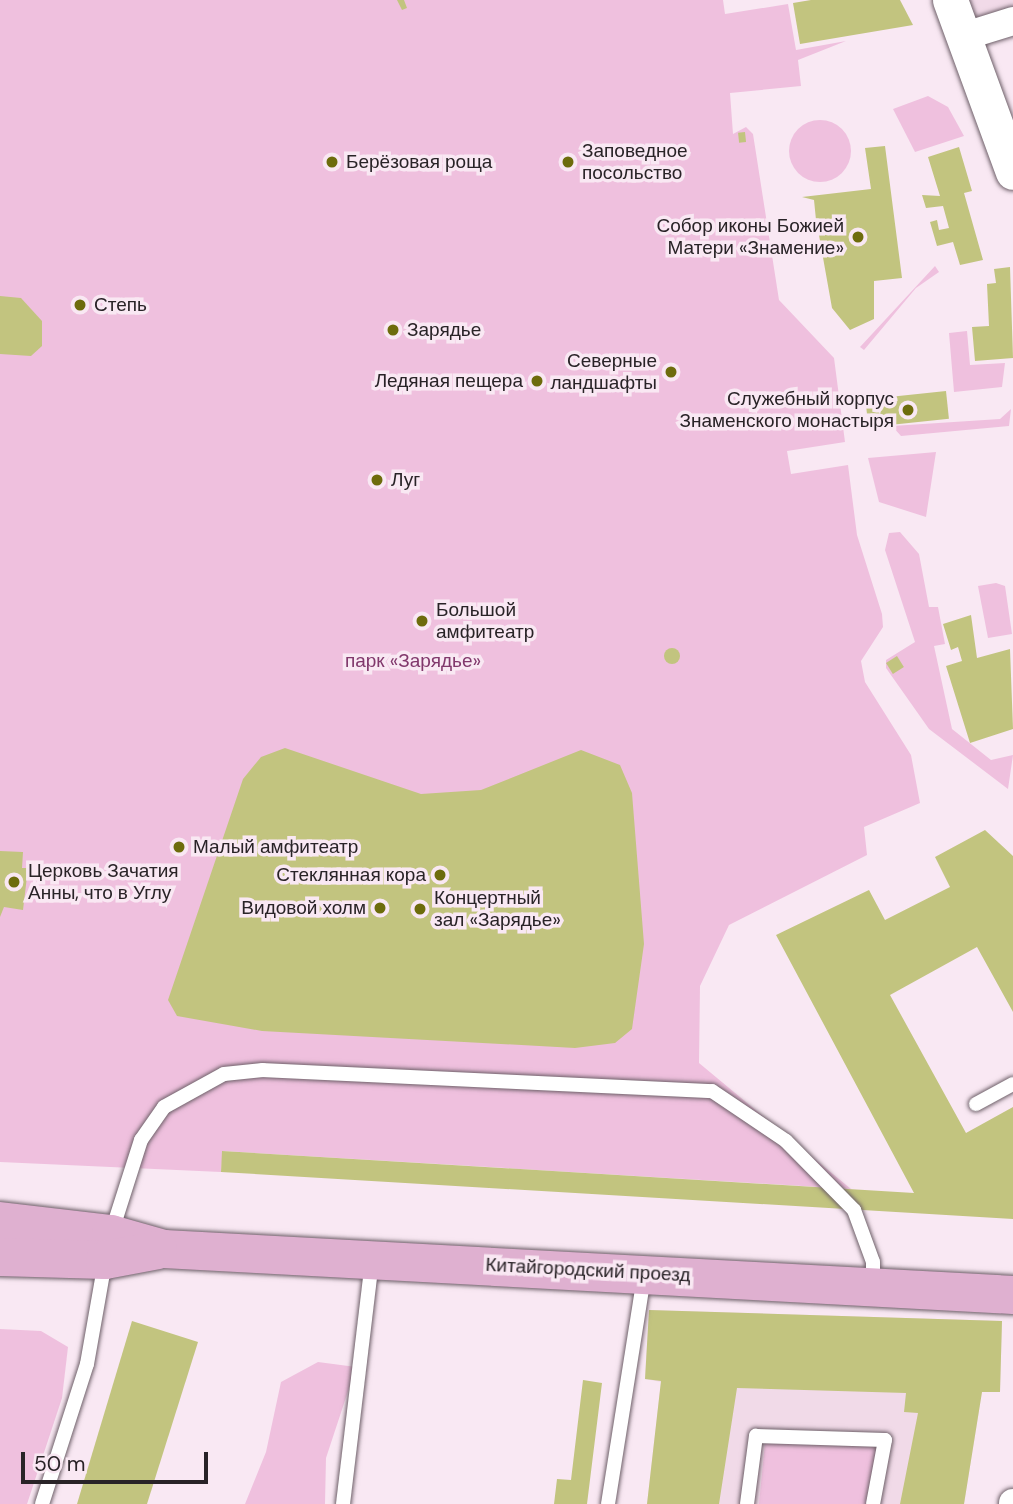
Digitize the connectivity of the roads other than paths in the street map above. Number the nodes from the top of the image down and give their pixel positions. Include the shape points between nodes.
1 (950, 0) edge
2 (1013, 21) edge
3 (965, 36) junction
4 (1013, 172) edge
5 (1013, 1084) edge
6 (976, 1104) dead end
7 (0, 1221) edge
8 (108, 1247) junction
9 (0, 1257) edge
10 (372, 1260) junction
11 (645, 1271) junction
12 (873, 1289) junction
13 (1013, 1296) edge
14 (42, 1504) edge
15 (343, 1504) edge
16 (608, 1504) edge
17 (747, 1504) edge
18 (873, 1504) edge

1 - 3 street
2 - 3 street
3 - 4 street
5 - 6 lane
7 - 8 main road, Китайгородский проезд
8 - 9 main road, Китайгородский проезд
8 - 10 main road, Китайгородский проезд
8 - 12 lane via 141,1140 164,1107 224,1074 263,1070 712,1091 786,1141 854,1210 873,1262
8 - 14 lane via 87,1364
10 - 11 main road, Китайгородский проезд
10 - 15 lane
11 - 12 main road, Китайгородский проезд
11 - 16 lane
12 - 13 main road, Китайгородский проезд
17 - 18 lane via 756,1436 885,1440

